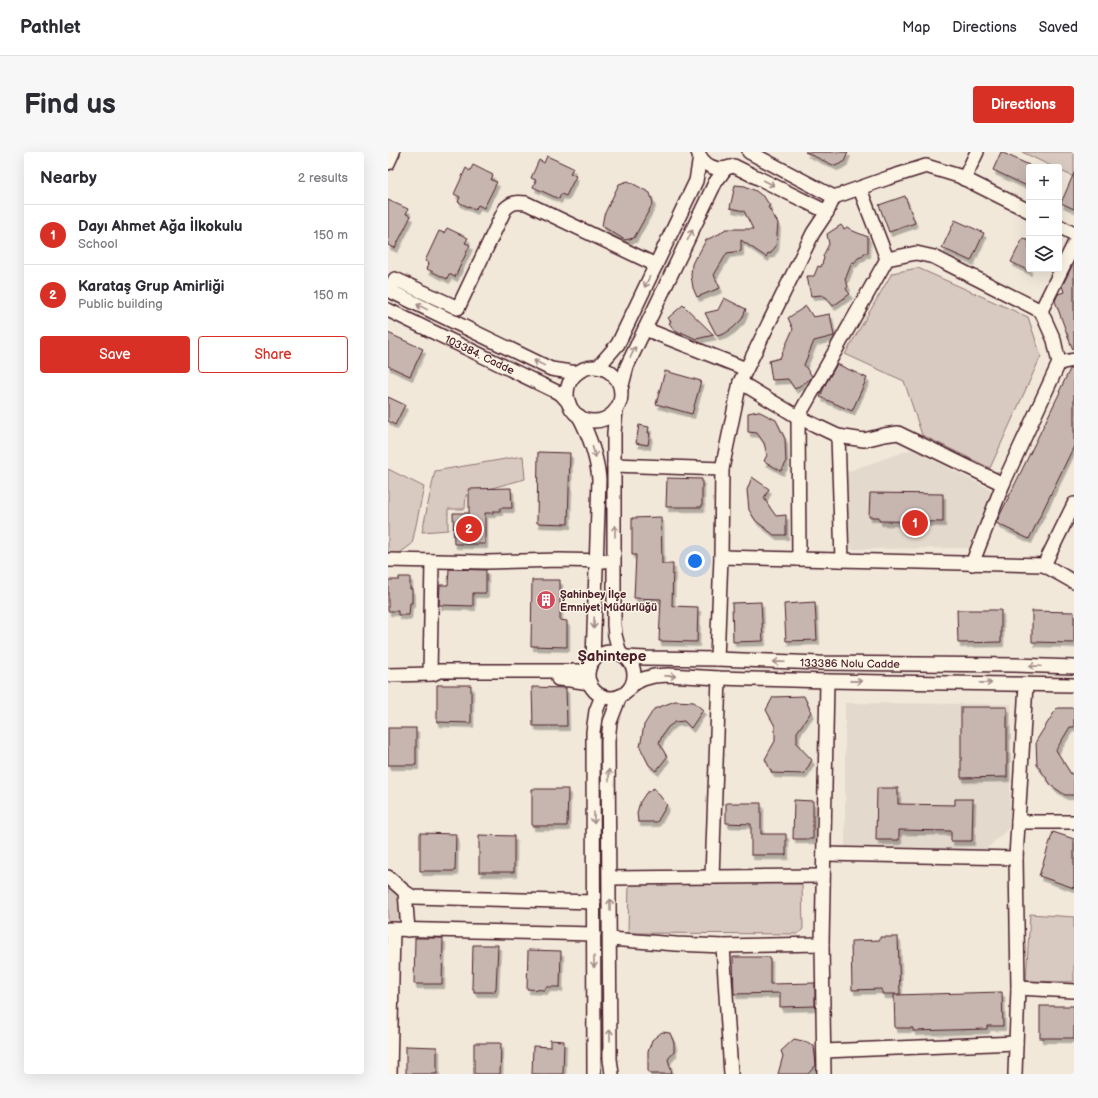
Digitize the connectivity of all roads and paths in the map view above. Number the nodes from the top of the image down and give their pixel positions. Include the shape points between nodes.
1 (393, 152) edge
2 (745, 152) edge
3 (749, 152) edge
4 (977, 152) edge
5 (699, 154) edge
6 (388, 163) edge
7 (729, 167) junction
8 (964, 179) junction
9 (860, 189) junction
10 (834, 197) junction
11 (1026, 210) edge
12 (827, 212) junction
13 (1062, 228) edge
14 (1074, 234) edge
15 (1074, 244) edge
16 (887, 259) junction
17 (656, 265) junction
18 (388, 291) edge
19 (388, 310) edge
20 (1041, 311) junction
21 (645, 329) junction
22 (1074, 360) edge
23 (1059, 363) junction
24 (598, 367) junction
25 (746, 370) junction
26 (577, 373) junction
27 (740, 382) junction
28 (621, 389) junction
29 (569, 403) junction
30 (616, 410) junction
31 (579, 416) junction
32 (798, 417) junction
33 (838, 436) junction
34 (614, 465) junction
35 (722, 469) junction
36 (1003, 484) junction
37 (1074, 504) edge
38 (721, 557) junction
39 (799, 559) junction
40 (388, 560) edge
41 (596, 560) junction
42 (842, 560) junction
43 (432, 561) junction
44 (615, 561) junction
45 (972, 564) junction
46 (1044, 565) junction
47 (1074, 582) edge
48 (623, 655) junction
49 (717, 659) junction
50 (1074, 667) edge
51 (590, 672) junction
52 (431, 674) junction
53 (388, 675) edge
54 (719, 678) junction
55 (827, 681) junction
56 (632, 684) junction
57 (1026, 684) junction
58 (1074, 685) edge
59 (602, 696) junction
60 (620, 696) junction
61 (1018, 822) junction
62 (1074, 822) edge
63 (824, 854) junction
64 (1016, 858) junction
65 (823, 876) junction
66 (388, 877) edge
67 (712, 877) junction
68 (610, 878) junction
69 (405, 892) junction
70 (594, 902) junction
71 (390, 929) edge
72 (408, 930) junction
73 (594, 934) junction
74 (610, 939) junction
75 (822, 944) junction
76 (723, 946) junction
77 (1018, 988) junction
78 (1074, 991) edge
79 (1016, 1043) junction
80 (824, 1052) junction
81 (390, 1074) edge
82 (594, 1074) edge
83 (612, 1074) edge
84 (731, 1074) edge
85 (824, 1074) edge
86 (1015, 1074) edge

1 - 6 street
2 - 7 street via 741,159
3 - 10 street
4 - 8 street
5 - 7 street via 706,164 715,168
5 - 17 street via 696,181
7 -> 12 street
21 -> 7 street via 715,184
8 - 9 street via 926,166
8 - 11 street
9 - 10 street
9 - 16 street
10 - 12 street
12 - 25 street
13 - 14 street
15 - 20 street
16 - 20 street via 916,253 934,257
16 - 32 street
17 - 18 street via 526,203 516,202 505,209 458,308 396,279
17 -> 24 street via 618,344
26 -> 18 street via 551,369
19 - 29 street, 103384. Cadde via 561,394
20 - 23 street via 1054,340
21 - 25 street
28 -> 21 street via 627,366
22 - 23 street
23 - 36 street
24 - 26 street via 586,368
24 - 28 street via 608,371
25 - 27 street
26 - 29 street via 568,387
27 - 32 street
27 - 35 street
28 - 30 street
29 - 31 street
30 - 31 street via 608,417 598,420 588,420
30 - 34 street
31 -> 41 street via 592,443 598,467
32 - 33 street
32 - 39 street
33 - 36 street via 864,440 898,434
33 - 42 street
34 - 35 street
44 -> 34 street
35 - 38 street
36 - 45 street
37 - 46 street
38 - 39 street
38 - 49 street
39 - 42 street
40 - 43 street
41 - 43 street
41 - 44 street
41 -> 51 street
42 - 45 street
43 - 52 street
44 - 48 street via 614,625
45 - 46 street
46 - 47 street
48 - 49 street, 133386 Nolu Cadde via 646,658
48 - 51 street via 609,652 597,656
48 - 56 street via 630,661 634,672
50 -> 49 street, 133386 Nolu Cadde
51 - 52 street via 570,680 439,678
51 - 59 street via 593,689
52 - 53 street
54 - 55 street, 133386 Nolu Cadde
56 -> 54 street, 133386 Nolu Cadde via 654,676 668,675
54 - 67 street
55 -> 57 street, 133386 Nolu Cadde
55 - 63 street
56 - 60 street via 625,694
57 - 58 street, 133386 Nolu Cadde
57 - 61 street
59 - 60 street
59 -> 70 street via 593,732
68 -> 60 street via 609,731
61 - 62 street
61 - 64 street
63 - 64 street
63 - 65 street
64 - 77 street
65 - 67 street
65 - 75 street
66 - 69 street
67 - 68 street
74 -> 68 street
69 - 70 street via 413,896
69 - 72 street
70 - 73 street
71 - 72 street
71 - 81 street
72 - 73 street
73 -> 82 street
74 - 76 street
83 -> 74 street
75 - 76 street
75 - 80 street
76 - 84 street
77 - 78 street
77 - 79 street
79 - 80 street
79 - 86 street
80 - 85 street

